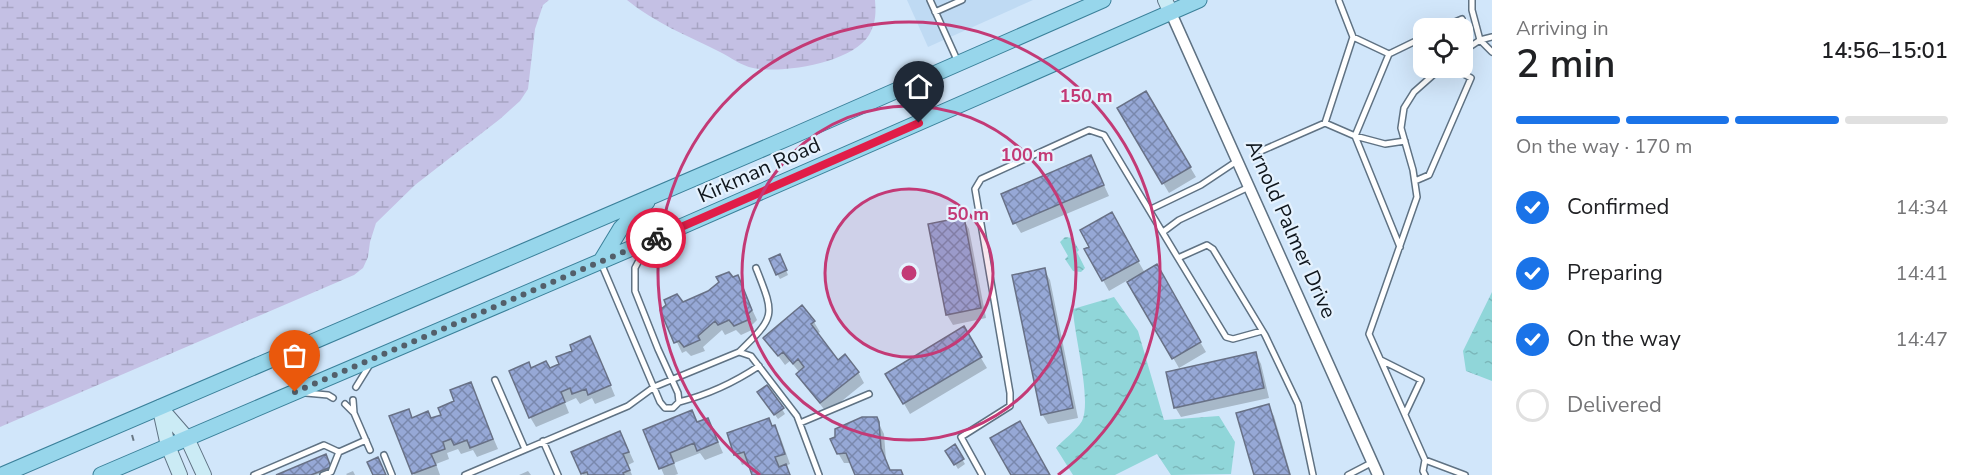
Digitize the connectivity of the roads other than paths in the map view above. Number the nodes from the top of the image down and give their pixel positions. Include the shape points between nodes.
1 (930, 0) edge
2 (962, 0) edge
3 (1103, 0) edge
4 (1199, 0) edge
5 (1472, 0) edge
6 (1339, 1) edge
7 (1168, 6) edge
8 (935, 12) junction
9 (1353, 37) junction
10 (1492, 37) edge
11 (1480, 40) junction
12 (1413, 42) edge
13 (1473, 45) edge
14 (1492, 52) edge
15 (1389, 54) junction
16 (958, 63) junction
17 (1430, 78) edge
18 (1471, 78) edge
19 (1325, 123) junction
20 (1355, 136) junction
21 (1405, 141) junction
22 (1261, 151) dead end
23 (1237, 161) junction
24 (1415, 181) junction
25 (1249, 187) junction
26 (654, 196) junction
27 (1149, 210) junction
28 (1163, 232) junction
29 (653, 239) junction
30 (1400, 247) junction
31 (1178, 258) junction
32 (601, 261) junction
33 (756, 268) dead end
34 (1263, 331) junction
35 (739, 352) junction
36 (374, 358) junction
37 (1381, 360) junction
38 (759, 366) junction
39 (495, 380) dead end
40 (671, 380) junction
41 (356, 387) dead end
42 (654, 387) junction
43 (295, 392) junction
44 (869, 394) dead end
45 (333, 398) dead end
46 (353, 400) dead end
47 (679, 402) junction
48 (345, 404) dead end
49 (160, 408) junction
50 (354, 413) junction
51 (1405, 414) junction
52 (800, 423) junction
53 (187, 438) junction
54 (366, 440) junction
55 (543, 441) junction
56 (168, 446) junction
57 (525, 449) junction
58 (370, 450) dead end
59 (339, 452) junction
60 (384, 455) dead end
61 (1425, 460) junction
62 (1373, 462) junction
63 (332, 473) edge
64 (2, 475) edge
65 (101, 475) edge
66 (180, 475) edge
67 (204, 475) edge
68 (254, 475) edge
69 (323, 475) edge
70 (392, 475) edge
71 (465, 475) edge
72 (558, 475) edge
73 (819, 475) edge
74 (982, 475) edge
75 (1313, 475) edge
76 (1348, 475) edge
77 (1378, 475) edge
78 (1425, 475) edge
79 (1465, 475) edge

1 - 8 lane
2 - 8 lane
3 - 16 main road, Kirkman Road
4 - 7 main road, Kirkman Road
5 - 11 lane
6 - 9 lane
7 - 23 street, Arnold Palmer Drive
7 - 29 main road, Kirkman Road
8 - 16 lane
9 - 15 lane
9 - 19 lane
10 - 11 lane
11 - 13 lane
11 - 14 lane
12 - 15 lane
15 - 20 lane
16 - 26 main road, Kirkman Road
17 - 21 lane via 1404,108 1401,128
18 - 24 lane via 1429,175
19 - 20 lane
19 - 22 lane
20 - 21 lane via 1385,144
20 - 30 lane
21 - 24 lane
23 - 25 street, Arnold Palmer Drive
23 - 27 lane via 1201,185
24 - 30 lane via 1418,197
25 - 28 lane via 1179,220
25 - 62 street, Arnold Palmer Drive
26 - 32 main road via 621,228
26 - 49 main road, Kirkman Road
27 - 28 lane
27 - 74 lane via 1104,135 1089,130 981,179 975,189 1010,393 1010,406 961,437
28 - 31 lane
29 - 32 main road, Kirkman Road
29 - 40 lane via 635,268 635,291
30 - 37 lane via 1369,334
31 - 34 lane via 1226,337 1233,339
31 - 34 lane via 1207,245 1214,249
32 - 36 main road, Kirkman Road
32 - 42 lane
33 - 35 lane via 769,300 769,317 763,329
34 - 75 lane via 1298,404
35 - 38 lane via 751,356
35 - 40 lane
36 - 41 lane
36 - 43 main road, Kirkman Road
37 - 51 lane
37 - 51 lane via 1420,380
38 - 47 lane via 725,385
38 - 52 lane
39 - 57 lane
40 - 42 lane
40 - 47 lane
42 - 47 lane via 665,408 673,408
42 - 55 lane via 628,406
43 - 45 lane
43 - 53 main road, Kirkman Road
44 - 52 lane
46 - 50 lane
48 - 50 lane
49 - 53 street
49 - 56 street
49 - 64 main road, Kirkman Road
50 - 54 lane
51 - 61 lane
52 - 73 lane
53 - 56 main road, Kirkman Road
53 - 67 street
54 - 58 lane
54 - 59 lane
55 - 57 lane
55 - 72 lane
56 - 65 main road, Kirkman Road
56 - 66 street
57 - 71 lane
59 - 63 lane
59 - 68 lane via 324,445
60 - 70 lane
61 - 78 lane
61 - 79 lane
62 - 76 lane
62 - 77 street, Arnold Palmer Drive
63 - 69 lane

